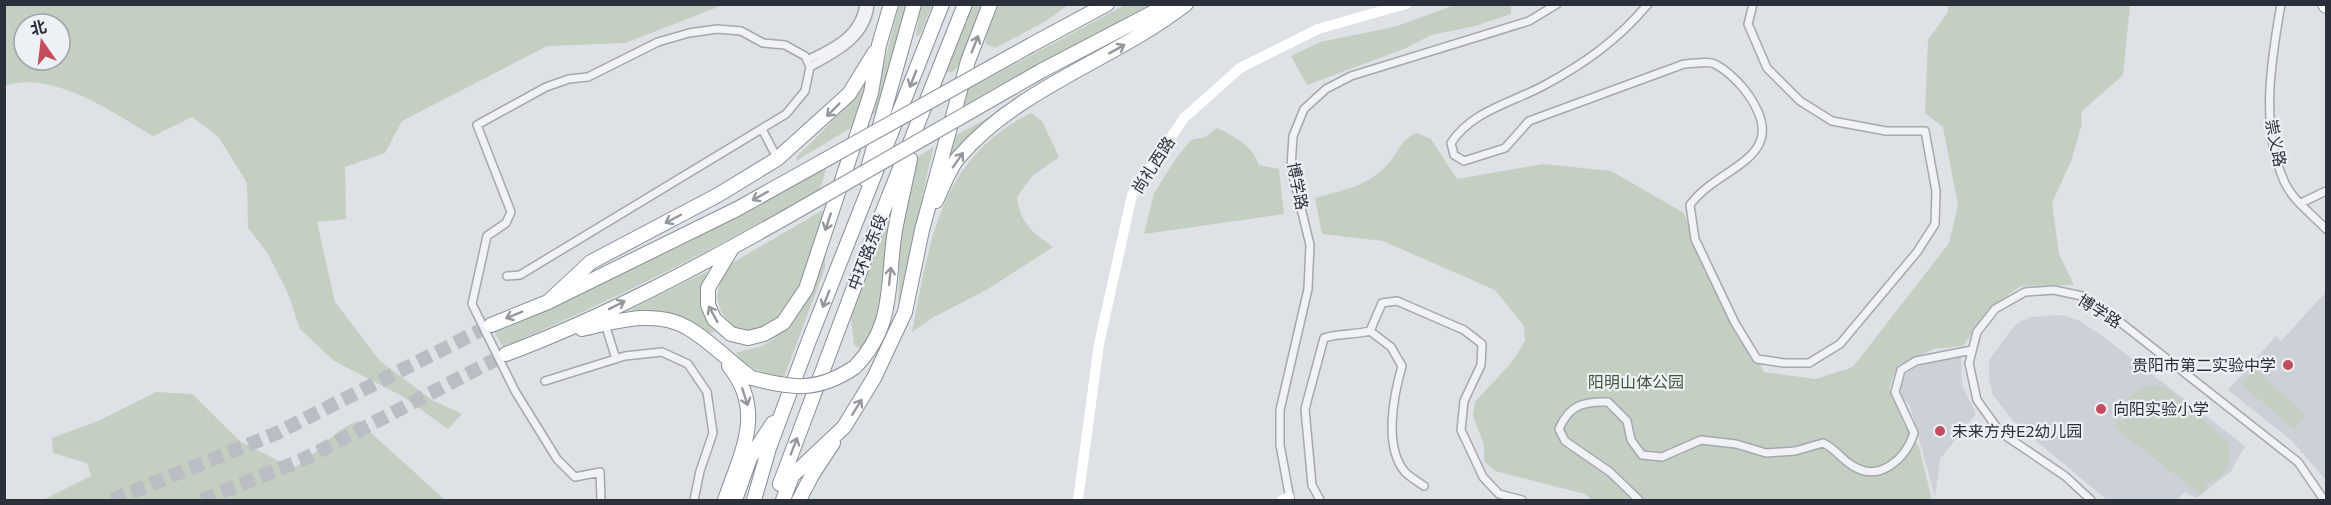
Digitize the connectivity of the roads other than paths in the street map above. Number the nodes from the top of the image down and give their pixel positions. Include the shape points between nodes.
1 (864, 4) edge
2 (870, 4) edge
3 (891, 4) edge
4 (914, 4) edge
5 (942, 4) edge
6 (965, 4) edge
7 (990, 4) edge
8 (1082, 4) edge
9 (1107, 4) edge
10 (1169, 4) edge
11 (1186, 4) edge
12 (1406, 4) edge
13 (1557, 4) edge
14 (1648, 4) edge
15 (1753, 4) edge
16 (2281, 4) edge
17 (1053, 32) junction
18 (879, 45) junction
19 (808, 64) junction
20 (762, 129) junction
21 (915, 129) junction
22 (777, 159) junction
23 (2326, 191) edge
24 (2301, 203) junction
25 (2326, 229) edge
26 (922, 230) junction
27 (732, 248) junction
28 (836, 275) junction
29 (507, 276) dead end
30 (548, 302) junction
31 (605, 324) junction
32 (491, 325) tunnel mouth
33 (1370, 331) junction
34 (562, 333) junction
35 (714, 349) junction
36 (1972, 350) junction
37 (506, 354) tunnel mouth
38 (616, 359) junction
39 (545, 381) dead end
40 (787, 401) junction
41 (844, 428) junction
42 (1424, 486) dead end
43 (1288, 499) edge
44 (1507, 499) edge
45 (602, 501) edge
46 (694, 501) edge
47 (725, 501) edge
48 (735, 501) edge
49 (754, 501) edge
50 (774, 501) edge
51 (783, 501) edge
52 (799, 501) edge
53 (1078, 501) edge
54 (1320, 501) edge
55 (1522, 501) edge
56 (1639, 501) edge
57 (2091, 501) edge
58 (2324, 501) edge

1 - 19 street via 863,16 842,42
2 - 19 street via 869,15 847,47
3 - 18 highway
4 - 28 highway
5 -> 28 highway, 中环路东段
6 - 21 highway, 中环路东段
26 -> 7 highway via 968,61
8 - 17 highway
9 - 17 highway
10 - 27 highway, bridge via 1041,71
26 -> 11 highway via 957,158 992,123 1159,26
12 - 53 street, 尚礼西路 via 1318,29 1240,68 1184,118 1132,195 1099,344
13 - 43 street, 博学路 via 1529,21 1351,76 1326,89 1304,109 1293,136 1292,167 1310,245 1308,289 1280,410 1280,445
14 - 15 street via 1627,30 1601,52 1461,128 1451,143 1454,155 1464,160 1505,148 1529,121 1684,64 1711,63 1738,81 1752,100 1762,123 1761,139 1754,153 1737,170 1700,191 1690,205 1695,238 1757,358 1809,363 1840,344 1917,252 1935,224 1936,191 1925,131 1886,131 1832,121 1800,101 1767,68 1748,24
16 - 24 street, 崇义路 via 2269,121 2284,182
17 -> 30 highway, bridge via 737,209
18 -> 22 highway via 849,94
18 -> 27 highway via 871,93 806,289 783,323 764,334 748,338 731,334 711,312 708,288
19 - 20 street via 805,91 786,114
19 - 45 street via 805,56 785,45 763,43 741,31 717,28 689,33 658,42 588,77 546,87 477,125 511,212 506,223 487,236 472,304 515,391 557,459 575,477 600,472
20 - 22 street
20 - 29 street via 520,275
35 -> 21 highway, bridge via 752,378 787,387 826,383 855,367 872,349 887,311 894,236
50 -> 21 highway, 中环路东段
22 -> 30 highway via 591,262
23 - 24 street
24 - 25 street, 崇义路
41 -> 26 highway via 874,378 905,312
34 -> 27 highway
28 -> 40 highway, 中环路东段
30 -> 32 highway
31 - 34 highway
31 - 35 highway via 632,318 664,320 685,326
31 - 38 street
33 - 42 street via 1391,348 1402,366 1392,399 1393,442 1404,471
33 - 44 street via 1382,303 1397,301 1464,330 1482,344 1481,365 1464,401 1461,430 1483,477
33 - 54 street via 1324,338 1305,409 1312,485
34 - 37 highway
35 -> 47 highway via 738,378 751,420
36 - 56 street via 1916,361 1901,370 1895,392 1914,433 1897,463 1878,472 1853,467 1823,442 1795,451 1766,453 1701,440 1662,457 1642,455 1631,440 1627,421 1608,402 1573,407 1559,429 1566,441 1610,472
36 - 57 street, 博学路 via 1969,363 1977,400 2000,432 2065,476
36 - 58 street, 博学路 via 1977,332 1995,309 2025,292 2054,290 2082,296 2298,462
38 - 39 street
38 - 46 street via 662,352 688,364 707,392 713,433
40 - 48 highway via 750,458
40 - 49 highway, 中环路东段
41 - 51 highway via 792,476
41 - 52 highway
44 - 55 street

